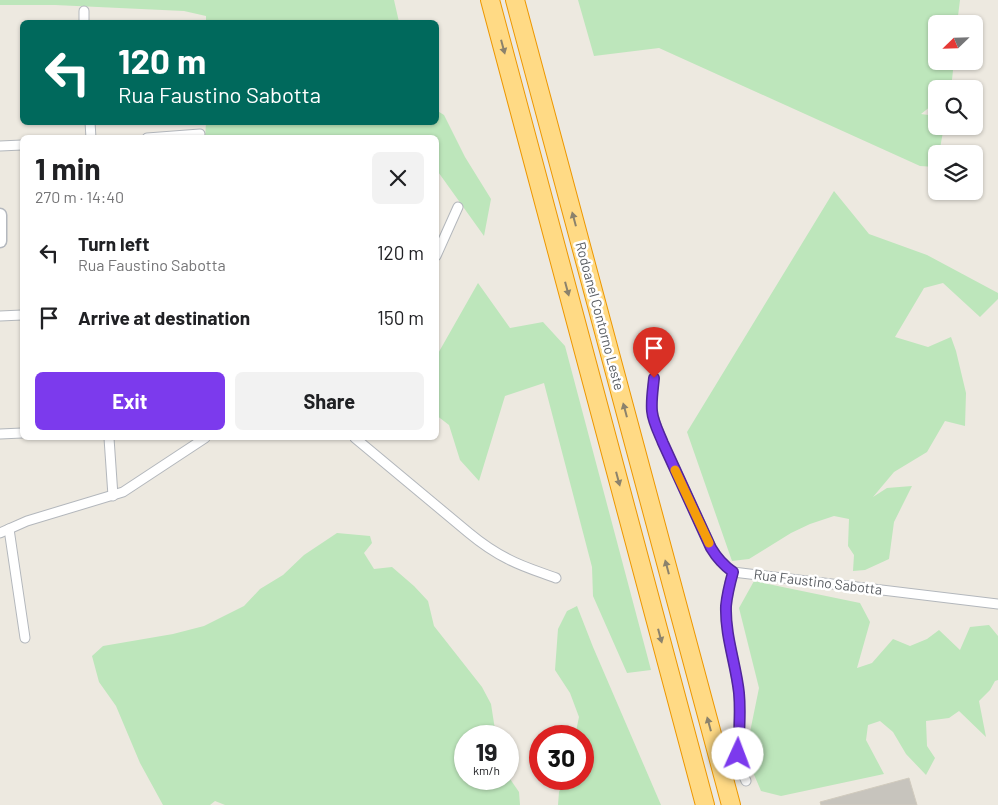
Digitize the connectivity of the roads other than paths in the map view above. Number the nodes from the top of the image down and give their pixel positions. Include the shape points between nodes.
1 (490, 0) edge
2 (515, 0) edge
3 (84, 11) dead end
4 (84, 20) edge
5 (200, 134) dead end
6 (187, 135) edge
7 (20, 145) edge
8 (0, 146) edge
9 (458, 207) dead end
10 (0, 215) edge
11 (0, 241) edge
12 (439, 249) edge
13 (20, 315) edge
14 (0, 316) edge
15 (654, 378) dead end
16 (20, 432) edge
17 (0, 434) edge
18 (109, 440) edge
19 (202, 440) edge
20 (357, 440) edge
21 (112, 496) junction
22 (9, 528) junction
23 (0, 533) edge
24 (733, 572) junction
25 (556, 578) dead end
26 (998, 604) edge
27 (24, 638) dead end
28 (746, 781) dead end
29 (705, 805) edge
30 (731, 805) edge

1 -> 29 highway, Rodoanel Contorno Leste
30 -> 2 highway, Rodoanel Contorno Leste
3 - 4 street
5 - 6 street
7 - 8 street
9 - 12 street
10 - 11 street
13 - 14 street
15 - 24 street via 652,413 663,443 711,548 724,566
16 - 17 street
18 - 21 street
19 - 21 street via 133,486
20 - 25 street via 488,548 526,568
21 - 22 street
22 - 23 street
22 - 27 street
24 - 26 street, Rua Faustino Sabotta
24 - 28 street via 726,606 739,692 738,754

